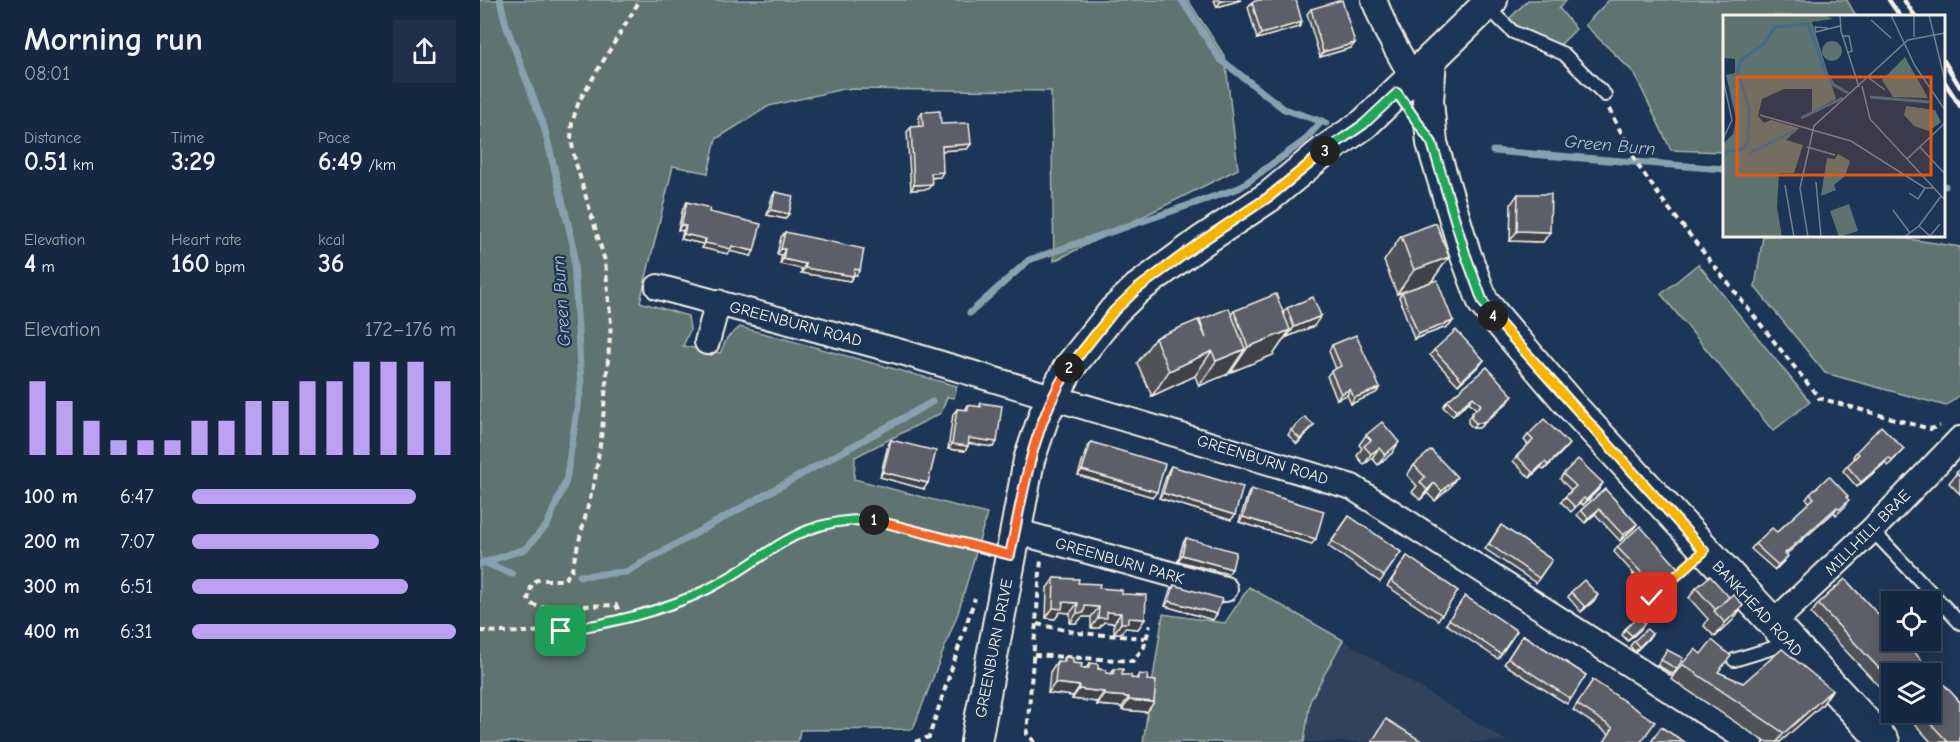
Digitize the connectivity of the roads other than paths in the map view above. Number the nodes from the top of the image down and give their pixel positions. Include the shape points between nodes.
1 (1374, 0) edge
2 (1489, 3) edge
3 (1413, 76) junction
4 (1605, 95) road end
5 (1432, 143) junction
6 (658, 286) dead end
7 (718, 302) junction
8 (707, 342) dead end
9 (1053, 397) junction
10 (1954, 431) edge
11 (1872, 530) junction
12 (1022, 541) junction
13 (1225, 590) dead end
14 (1960, 623) edge
15 (1781, 633) junction
16 (1734, 660) dead end
17 (976, 742) edge
18 (1751, 742) edge
19 (1884, 742) edge

1 - 3 street via 1386,30
2 - 3 street, GREENBURN DRIVE
2 - 4 lane via 1513,32 1564,54
3 - 5 street, BANKHEAD ROAD
3 - 5 street, BANKHEAD ROAD via 1428,101
3 - 9 street, GREENBURN DRIVE via 1364,124 1137,289 1093,336
5 - 15 street, BANKHEAD ROAD via 1483,302 1560,393
6 - 7 street, GREENBURN ROAD
7 - 8 street, GREENBURN ROAD
7 - 9 street, GREENBURN ROAD
9 - 12 street, GREENBURN DRIVE via 1034,443
9 - 18 street, GREENBURN ROAD via 1352,487
10 - 11 street, MILLHILL BRAE
11 - 14 lane
11 - 15 street, MILLHILL BRAE
12 - 13 street, GREENBURN PARK
12 - 17 street, GREENBURN DRIVE
15 - 16 lane
15 - 19 street, BANKHEAD ROAD

